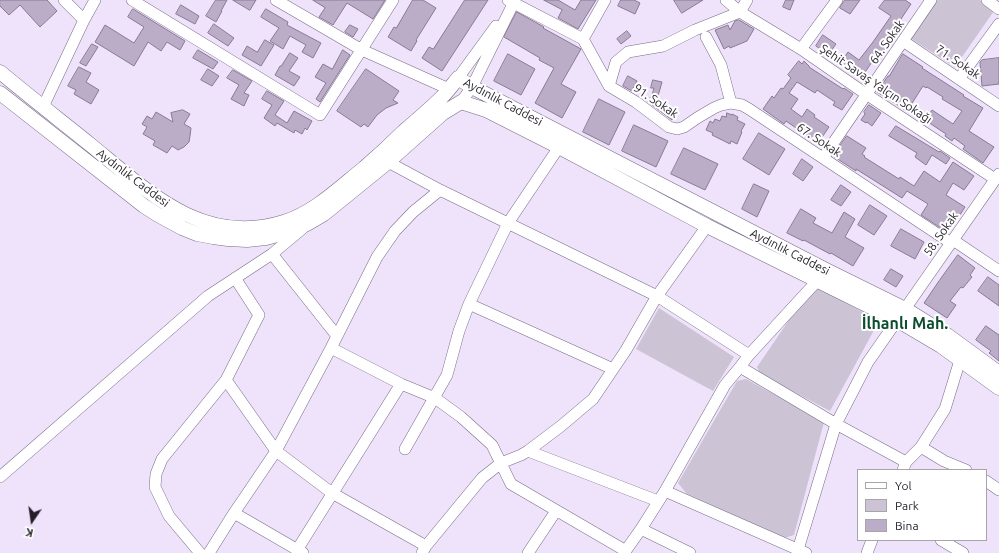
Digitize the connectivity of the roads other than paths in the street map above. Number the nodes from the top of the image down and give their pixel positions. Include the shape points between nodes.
1 (64, 0) edge
2 (95, 0) edge
3 (132, 0) edge
4 (276, 0) edge
5 (394, 0) edge
6 (604, 0) edge
7 (726, 0) edge
8 (747, 0) edge
9 (837, 0) edge
10 (931, 0) edge
11 (987, 0) edge
12 (512, 1) edge
13 (999, 9) edge
14 (740, 12) junction
15 (84, 20) junction
16 (999, 24) edge
17 (706, 37) dead end
18 (583, 39) junction
19 (903, 41) junction
20 (802, 49) junction
21 (362, 50) junction
22 (0, 72) edge
23 (458, 78) junction
24 (959, 79) junction
25 (609, 86) junction
26 (472, 87) junction
27 (446, 91) junction
28 (0, 93) edge
29 (866, 94) junction
30 (462, 102) junction
31 (731, 103) junction
32 (999, 106) edge
33 (43, 107) junction
34 (559, 147) junction
35 (823, 158) junction
36 (388, 162) junction
37 (997, 177) edge
38 (440, 190) junction
39 (508, 223) junction
40 (307, 224) junction
41 (707, 226) junction
42 (952, 241) junction
43 (272, 254) junction
44 (999, 271) edge
45 (235, 278) junction
46 (817, 281) junction
47 (657, 296) junction
48 (469, 304) junction
49 (901, 314) junction
50 (337, 336) junction
51 (331, 348) junction
52 (749, 355) junction
53 (960, 360) junction
54 (740, 367) junction
55 (614, 369) junction
56 (999, 373) edge
57 (226, 380) junction
58 (401, 384) junction
59 (999, 388) edge
60 (434, 398) junction
61 (836, 424) junction
62 (921, 448) junction
63 (405, 449) dead end
64 (276, 451) junction
65 (528, 451) junction
66 (501, 463) junction
67 (905, 466) edge
68 (964, 469) edge
69 (0, 477) edge
70 (987, 482) edge
71 (999, 490) edge
72 (665, 491) junction
73 (332, 493) junction
74 (658, 501) junction
75 (556, 510) junction
76 (234, 513) junction
77 (641, 529) junction
78 (872, 541) edge
79 (943, 541) edge
80 (424, 550) edge
81 (299, 552) edge
82 (625, 552) edge
83 (800, 552) edge
84 (200, 553) edge
85 (209, 553) edge
86 (528, 553) edge
87 (690, 553) edge
88 (867, 553) edge
89 (963, 553) edge

1 - 15 street
2 - 15 street
3 - 21 street via 320,115
4 - 21 street
5 - 21 street
6 - 18 street
7 - 14 street, Şehit Savaş Yalçın Sokağı
8 - 14 street
9 - 20 street
10 - 19 street, 64. Sokak
11 - 13 street
12 - 18 street
12 - 23 street
12 - 26 street
14 - 20 street, Şehit Savaş Yalçın Sokağı
14 - 25 street via 663,46 628,52 616,62
15 - 33 street
16 - 24 street
17 - 31 street via 721,64
18 - 25 street
19 - 24 street, 71. Sokak
19 - 29 street, 64. Sokak
20 - 29 street, Şehit Savaş Yalçın Sokağı
21 - 27 street
22 - 33 main road, Aydınlık Caddesi
23 - 26 main road, Aydınlık Caddesi
23 - 27 main road, Aydınlık Caddesi
24 - 32 street, 71. Sokak
25 - 31 street, 91. Sokak via 674,129 680,129 706,112
26 - 30 street
26 - 49 main road, Aydınlık Caddesi via 826,270
27 - 30 main road
27 - 33 main road, Aydınlık Caddesi via 372,161 318,205 284,222 254,228 210,224 171,207
28 - 40 main road, Aydınlık Caddesi via 144,206 182,228 213,237 247,240 285,234
29 - 35 street, 64. Sokak
29 - 37 street, Şehit Savaş Yalçın Sokağı
30 - 34 main road, Aydınlık Caddesi via 486,110
30 - 36 main road, Aydınlık Caddesi via 443,113
31 - 35 street, 67. Sokak via 749,109
34 - 39 street
34 - 41 main road, Aydınlık Caddesi
35 - 42 street, 67. Sokak
36 - 38 street
36 - 40 main road, Aydınlık Caddesi via 324,214
37 - 42 street, 58. Sokak
38 - 39 street
38 - 50 street via 413,212 377,256
39 - 47 street
39 - 48 street
40 - 43 street
41 - 46 main road, Aydınlık Caddesi
41 - 47 street
42 - 44 street, 67. Sokak
42 - 49 street, 58. Sokak
43 - 45 street
43 - 50 street
45 - 57 street via 259,315
45 - 69 street via 208,296
46 - 49 main road, Aydınlık Caddesi
46 - 52 street
47 - 52 street
47 - 55 street
48 - 55 street
48 - 60 street via 447,375
49 - 53 main road, Aydınlık Caddesi
49 - 56 main road, Aydınlık Caddesi via 947,334
49 - 61 street, 58. Sokak via 868,362
50 - 51 street
51 - 58 street
51 - 64 street
52 - 54 street
53 - 59 main road, Aydınlık Caddesi
53 - 62 street via 945,409
54 - 61 street
54 - 72 street via 725,385
55 - 65 street via 593,400
57 - 64 street
57 - 84 street via 162,459 156,474 155,487 169,516
58 - 60 street
58 - 73 street
60 - 63 street
60 - 66 street via 461,417 492,446
61 - 67 street
61 - 83 street, 58. Sokak
62 - 67 street
62 - 68 street
64 - 73 street
64 - 76 street
65 - 66 street
65 - 74 street
66 - 75 street via 511,484
66 - 80 street via 482,478
70 - 71 street
72 - 74 street
72 - 83 street
73 - 80 street
73 - 81 street
74 - 77 street
75 - 82 street
75 - 86 street
76 - 81 street
76 - 85 street
77 - 82 street
77 - 87 street
78 - 88 street
79 - 89 street

